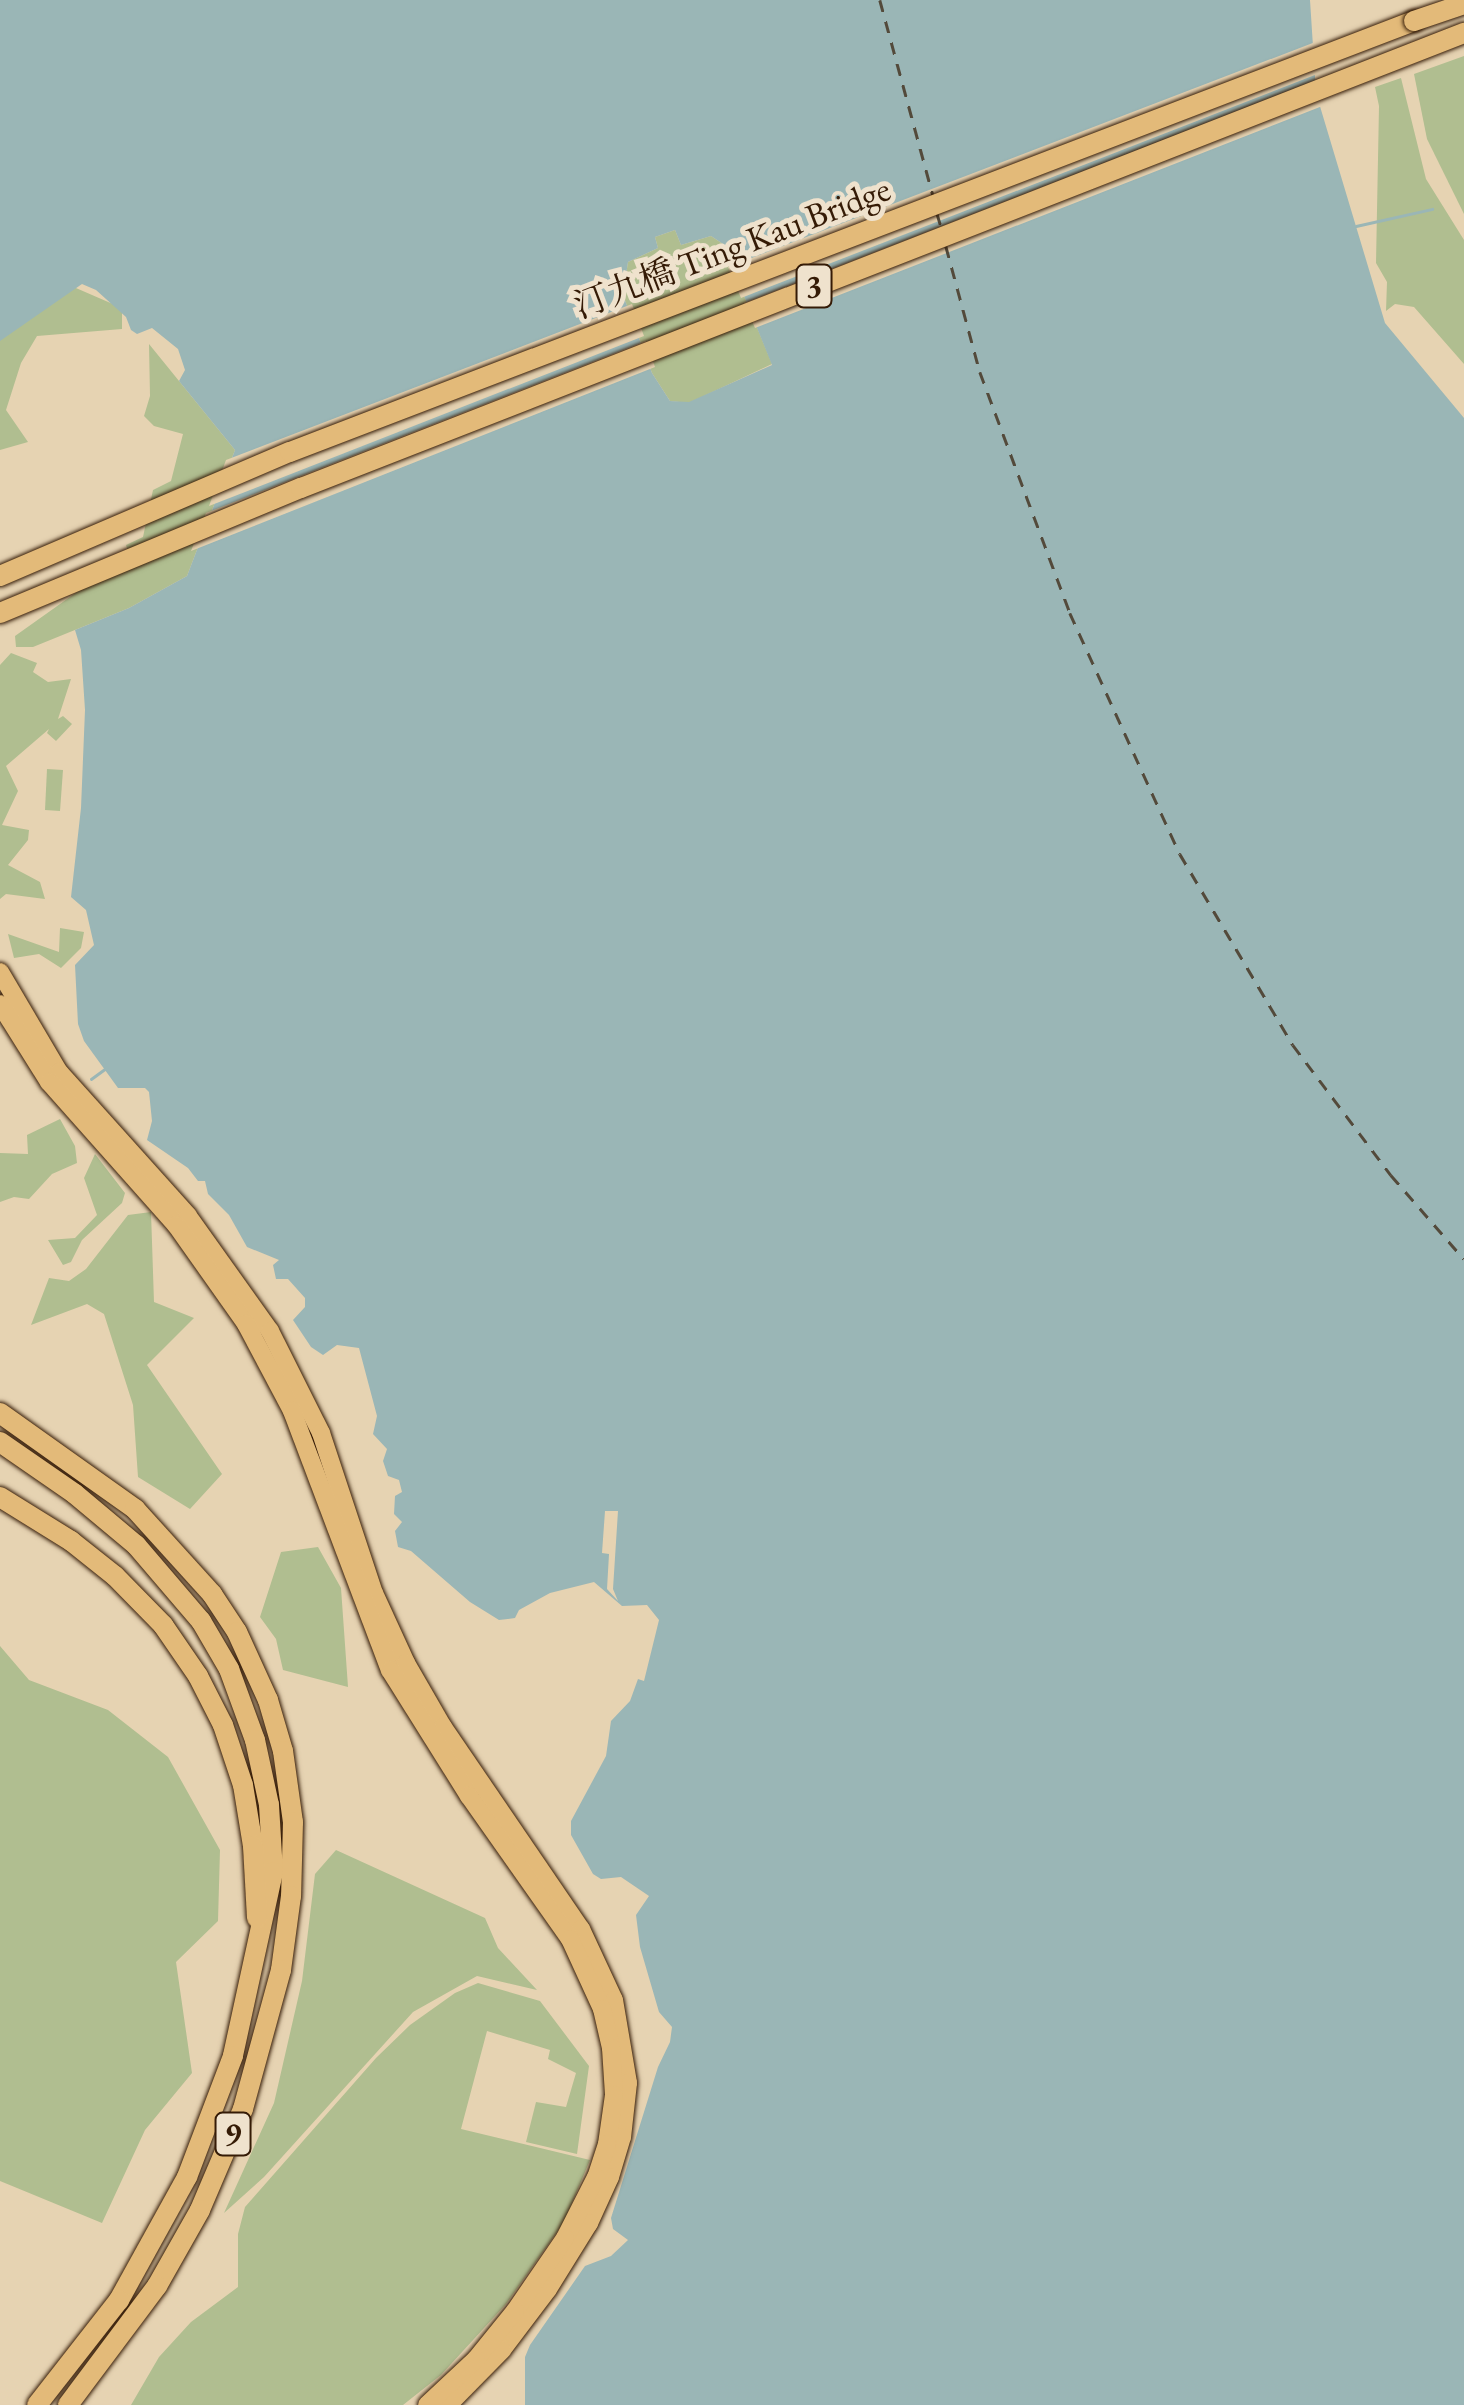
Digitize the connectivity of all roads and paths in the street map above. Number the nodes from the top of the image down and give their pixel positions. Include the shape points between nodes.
1 (1464, 4) edge
2 (1464, 33) edge
3 (0, 573) edge
4 (0, 616) edge
5 (0, 972) edge
6 (0, 1004) edge
7 (0, 1412) edge
8 (0, 1442) edge
9 (0, 1497) edge
10 (423, 1711) junction
11 (527, 1858) junction
12 (255, 1964) junction
13 (37, 2405) edge
14 (68, 2405) edge
15 (427, 2405) edge
16 (448, 2405) edge

1 - 3 highway, 汀九橋 Ting Kau Bridge / 3, bridge via 290,452
2 - 4 highway, 汀九橋 Ting Kau Bridge / 3 via 300,488
5 - 10 main road via 59,1072 188,1216 260,1314 304,1394
6 - 10 main road via 48,1082 176,1225 237,1309 292,1411 361,1602
7 - 14 highway, 9 via 134,1509 212,1594 268,1700 292,1803 287,1933 243,2108 200,2210 158,2286
8 - 12 highway, 9 via 156,1563 229,1669 255,1740 270,1828 270,1894
9 - 12 highway via 127,1586 174,1639 208,1694 233,1752 250,1827
10 - 11 main road
11 - 15 main road via 530,1882 590,1976 608,2028 614,2095 607,2144 578,2216 535,2284 476,2358
11 - 16 main road via 581,1929 608,1982 624,2036 628,2100 601,2200 563,2268 502,2350
12 - 13 highway, 9 via 218,2100 166,2218 118,2300

